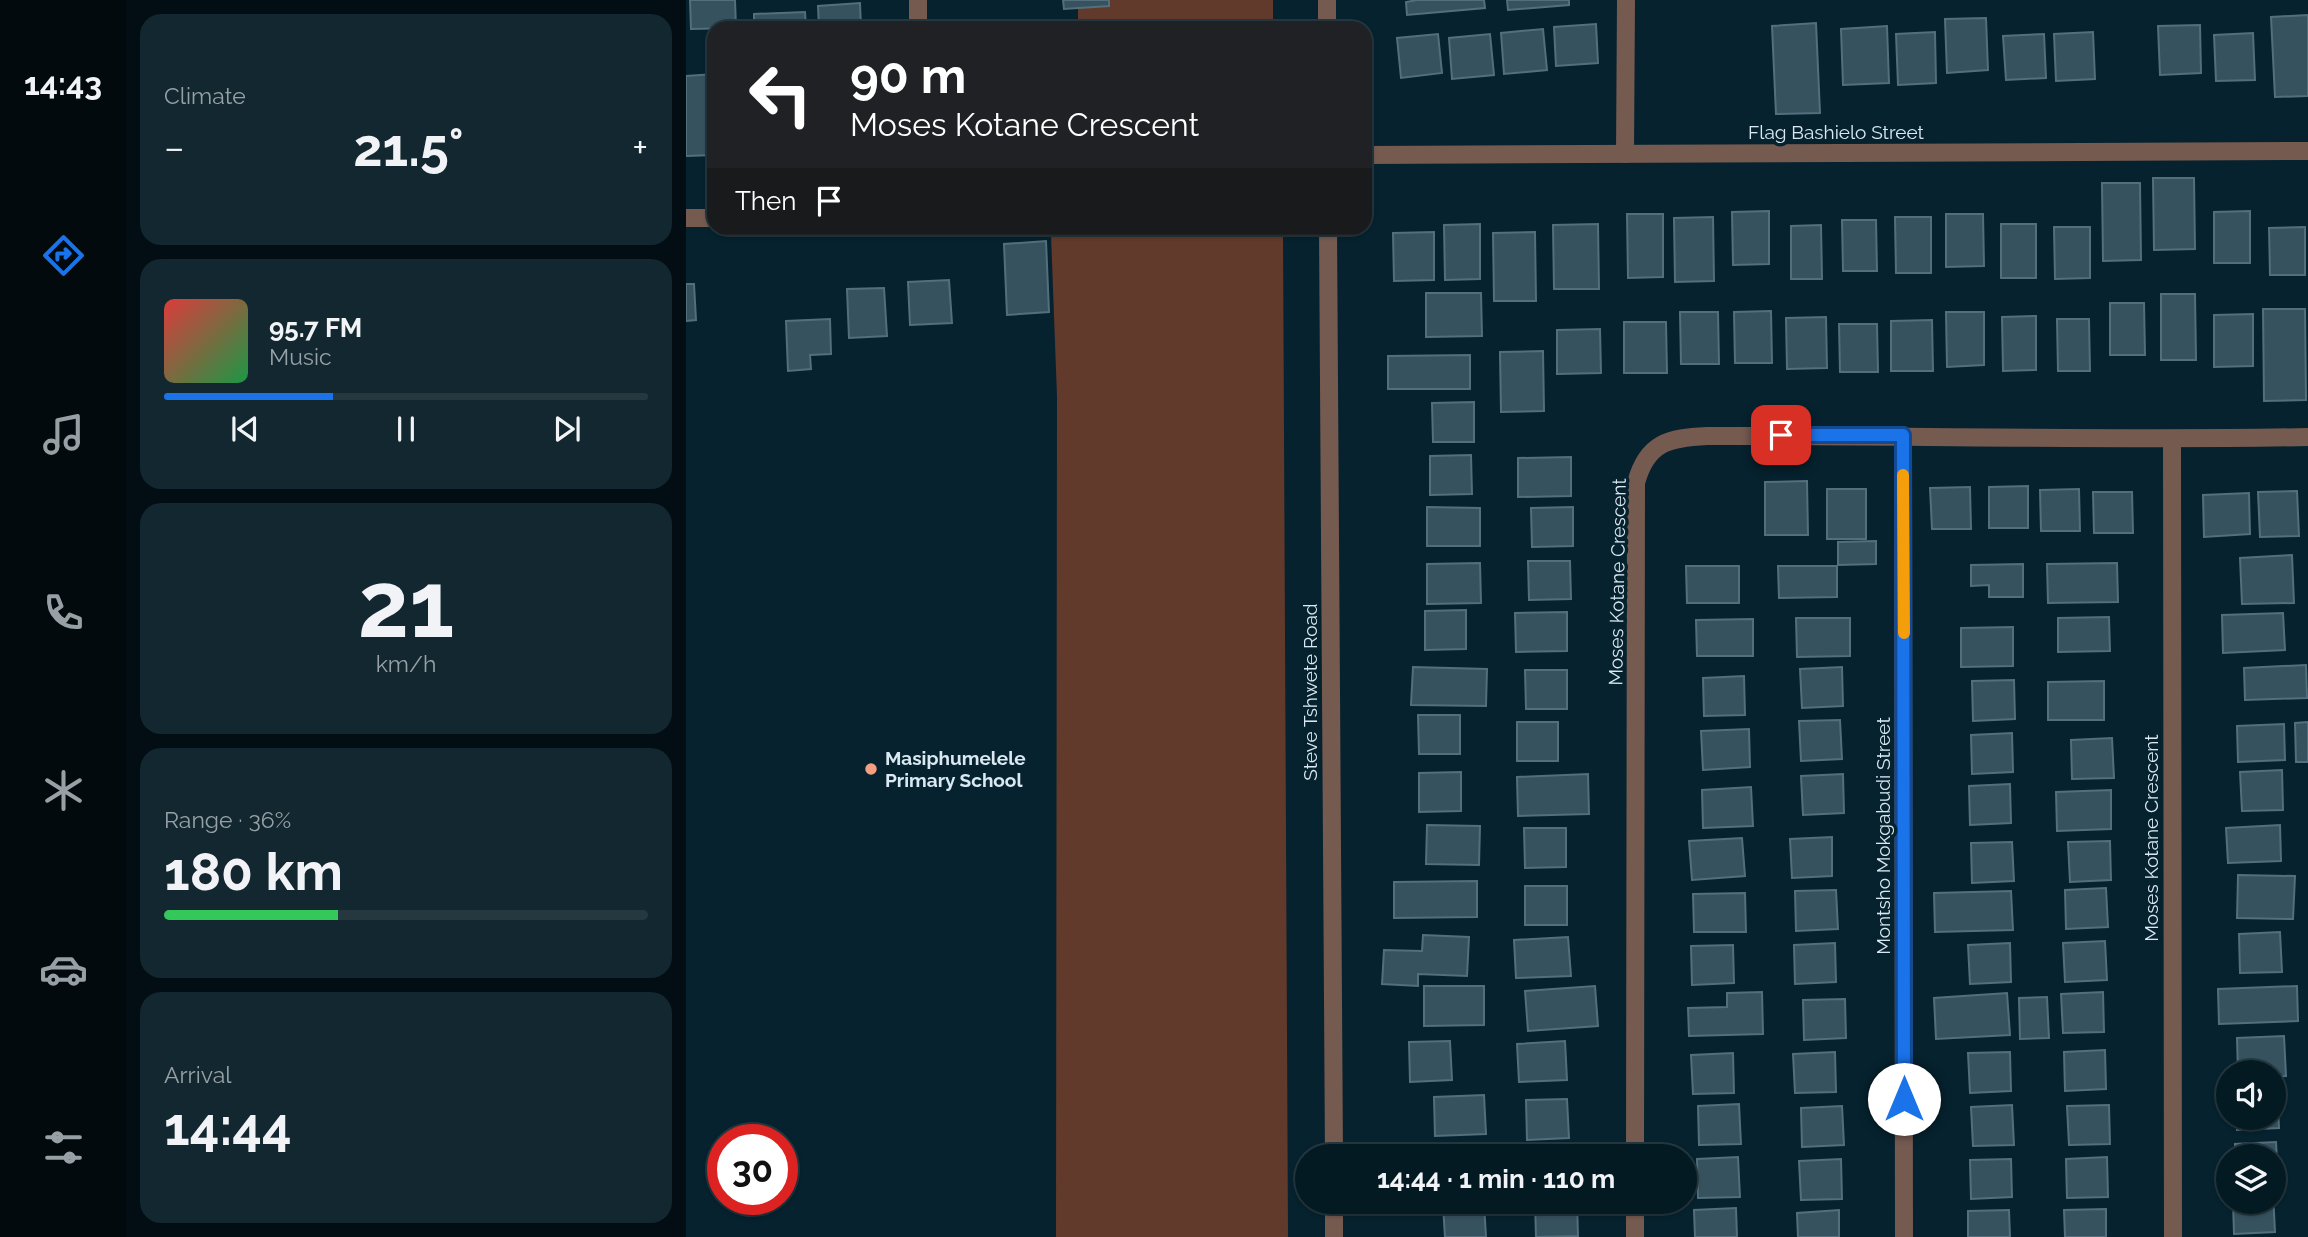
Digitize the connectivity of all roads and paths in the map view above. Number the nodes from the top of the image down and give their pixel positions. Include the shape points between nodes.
1 (918, 0) edge
2 (1327, 0) edge
3 (1626, 0) edge
4 (918, 21) edge
5 (1327, 21) edge
6 (2308, 151) edge
7 (1625, 154) junction
8 (1372, 155) edge
9 (686, 218) edge
10 (707, 218) edge
11 (1328, 235) edge
12 (1903, 435) junction
13 (2308, 437) edge
14 (2172, 440) junction
15 (1334, 1144) edge
16 (1635, 1144) edge
17 (1334, 1214) edge
18 (1635, 1214) edge
19 (1334, 1237) edge
20 (1635, 1237) edge
21 (1904, 1237) edge
22 (2173, 1237) edge

1 - 4 street
2 - 5 street
3 - 7 street
6 - 7 street, Flag Bashielo Street
7 - 8 street, Flag Bashielo Street
9 - 10 street
11 - 15 street, Steve Tshwete Road
12 - 14 street, Moses Kotane Crescent
12 - 16 street, Moses Kotane Crescent via 1676,438 1660,444 1640,466 1636,483
12 - 21 street, Montsho Mokgabudi Street
13 - 14 street, Moses Kotane Crescent
14 - 22 street, Moses Kotane Crescent
17 - 19 street
18 - 20 street

